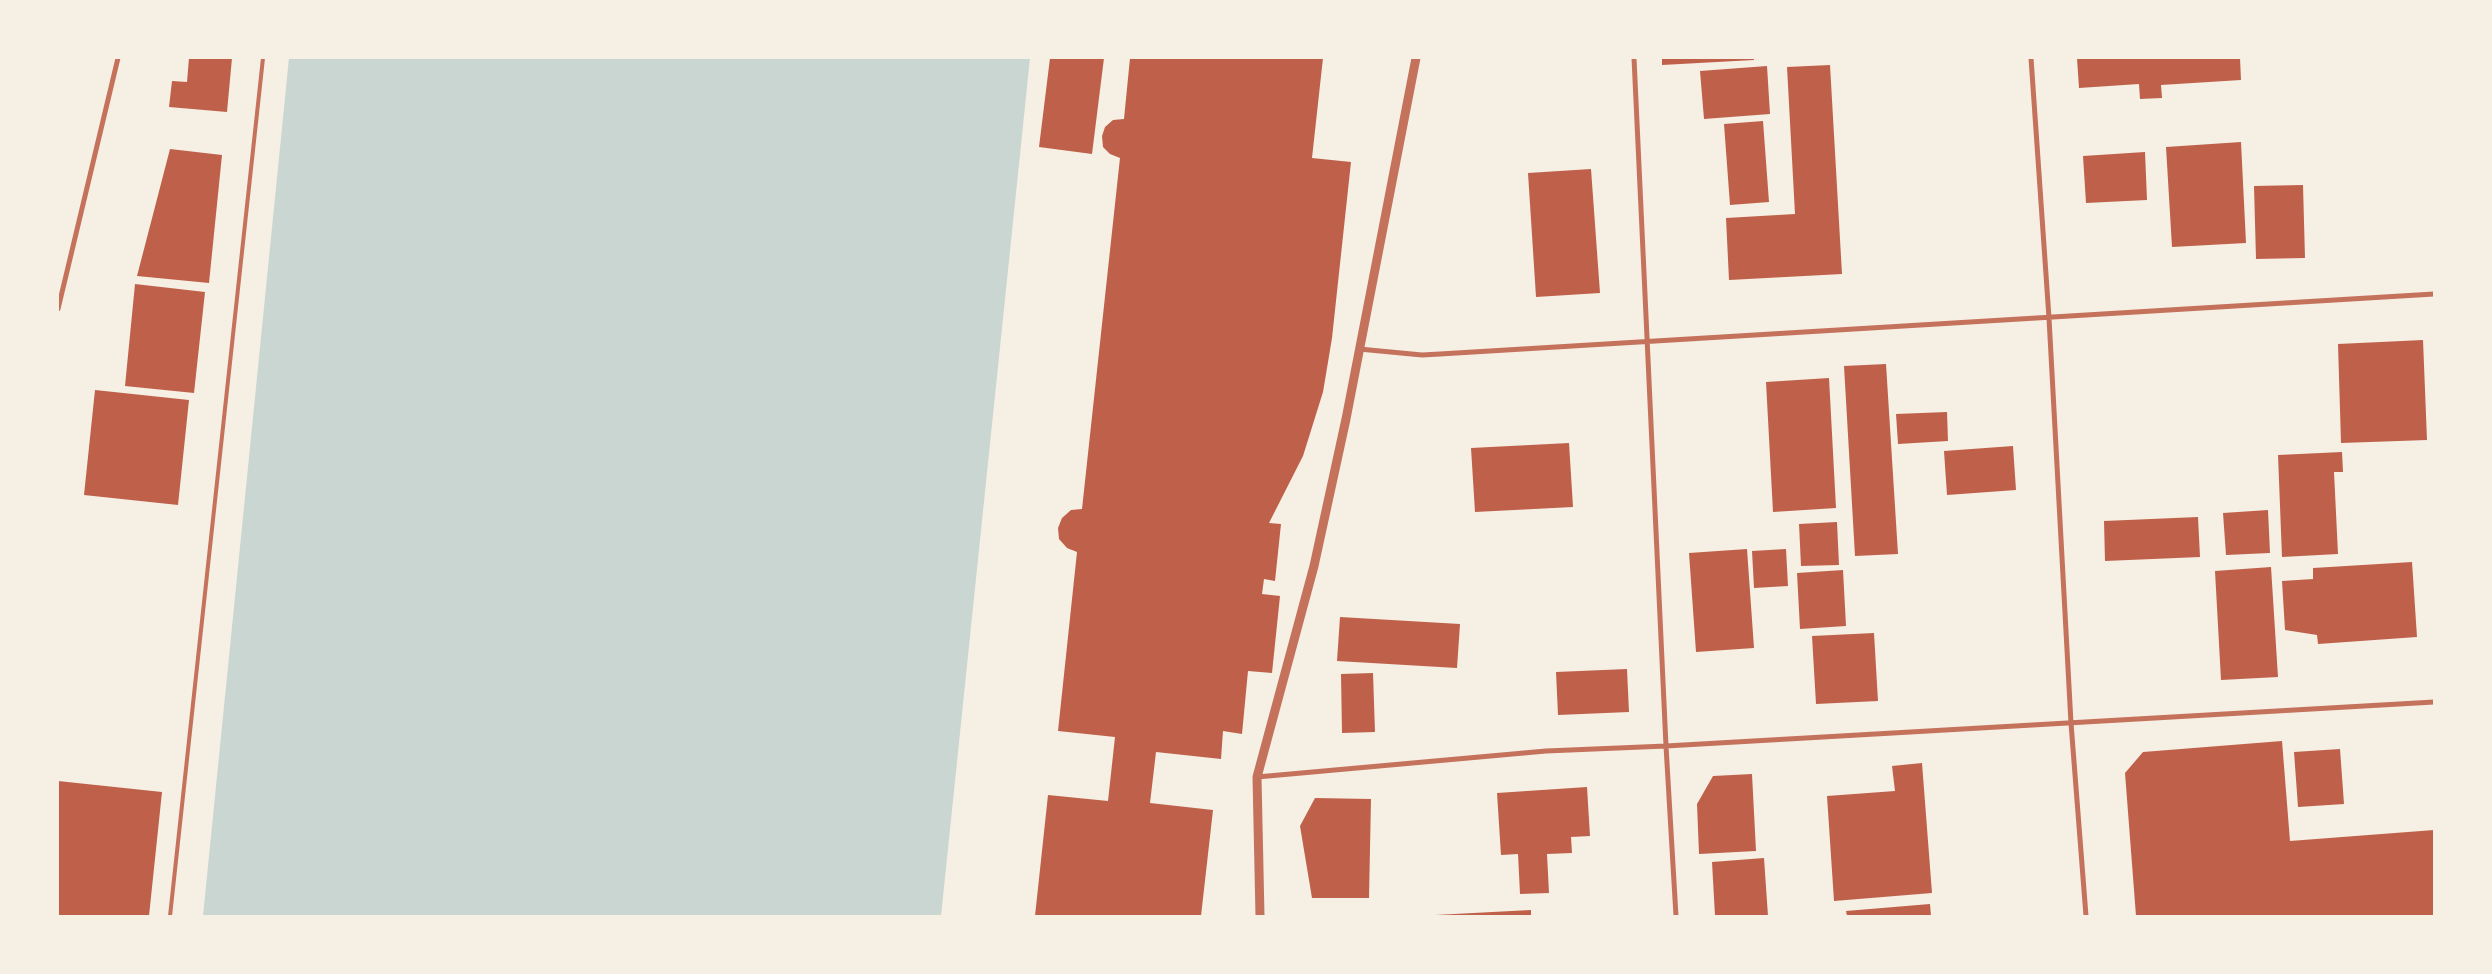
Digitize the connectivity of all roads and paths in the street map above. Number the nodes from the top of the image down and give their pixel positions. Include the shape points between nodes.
1 (118, 58) edge
2 (263, 58) edge
3 (1416, 58) edge
4 (1634, 58) edge
5 (2031, 58) edge
6 (2434, 294) edge
7 (58, 308) edge
8 (2049, 318) junction
9 (1647, 341) junction
10 (1359, 349) junction
11 (2434, 702) edge
12 (2071, 723) junction
13 (1666, 746) junction
14 (1257, 776) junction
15 (170, 916) edge
16 (1260, 916) edge
17 (1676, 916) edge
18 (2086, 916) edge

1 - 7 street
2 - 15 lane
3 - 10 street
4 - 9 street
5 - 8 street
6 - 8 street
8 - 9 street
8 - 12 street
9 - 10 street via 1422,355
9 - 13 street
10 - 14 street via 1314,566
11 - 12 street
12 - 13 street
12 - 18 street
13 - 14 street via 1546,750
13 - 17 street
14 - 16 street

